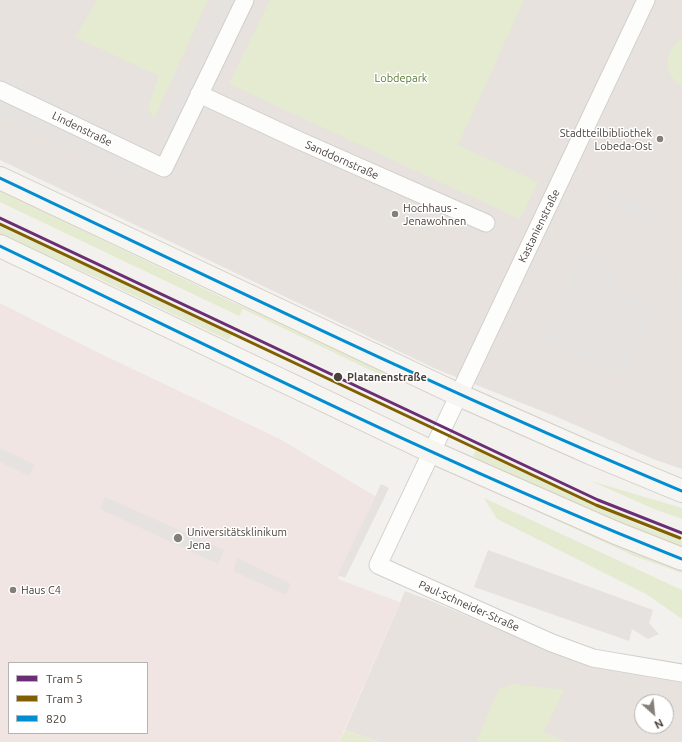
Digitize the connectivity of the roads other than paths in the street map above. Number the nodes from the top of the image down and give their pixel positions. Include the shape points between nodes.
1 (245, 0) edge
2 (646, 0) edge
3 (0, 90) edge
4 (199, 94) junction
5 (0, 178) edge
6 (486, 223) dead end
7 (0, 246) edge
8 (460, 395) junction
9 (432, 452) junction
10 (682, 491) edge
11 (682, 559) edge
12 (682, 673) edge

1 - 4 street
2 - 8 street, Kastanienstraße
3 - 4 street, Lindenstraße via 164,168
4 - 6 street, Sanddornstraße
5 - 8 main road
7 - 9 main road
8 - 9 street, Kastanienstraße
8 - 10 main road
9 - 11 main road via 616,533
9 - 12 street, Paul-Schneider-Straße via 378,565 552,643 594,658

